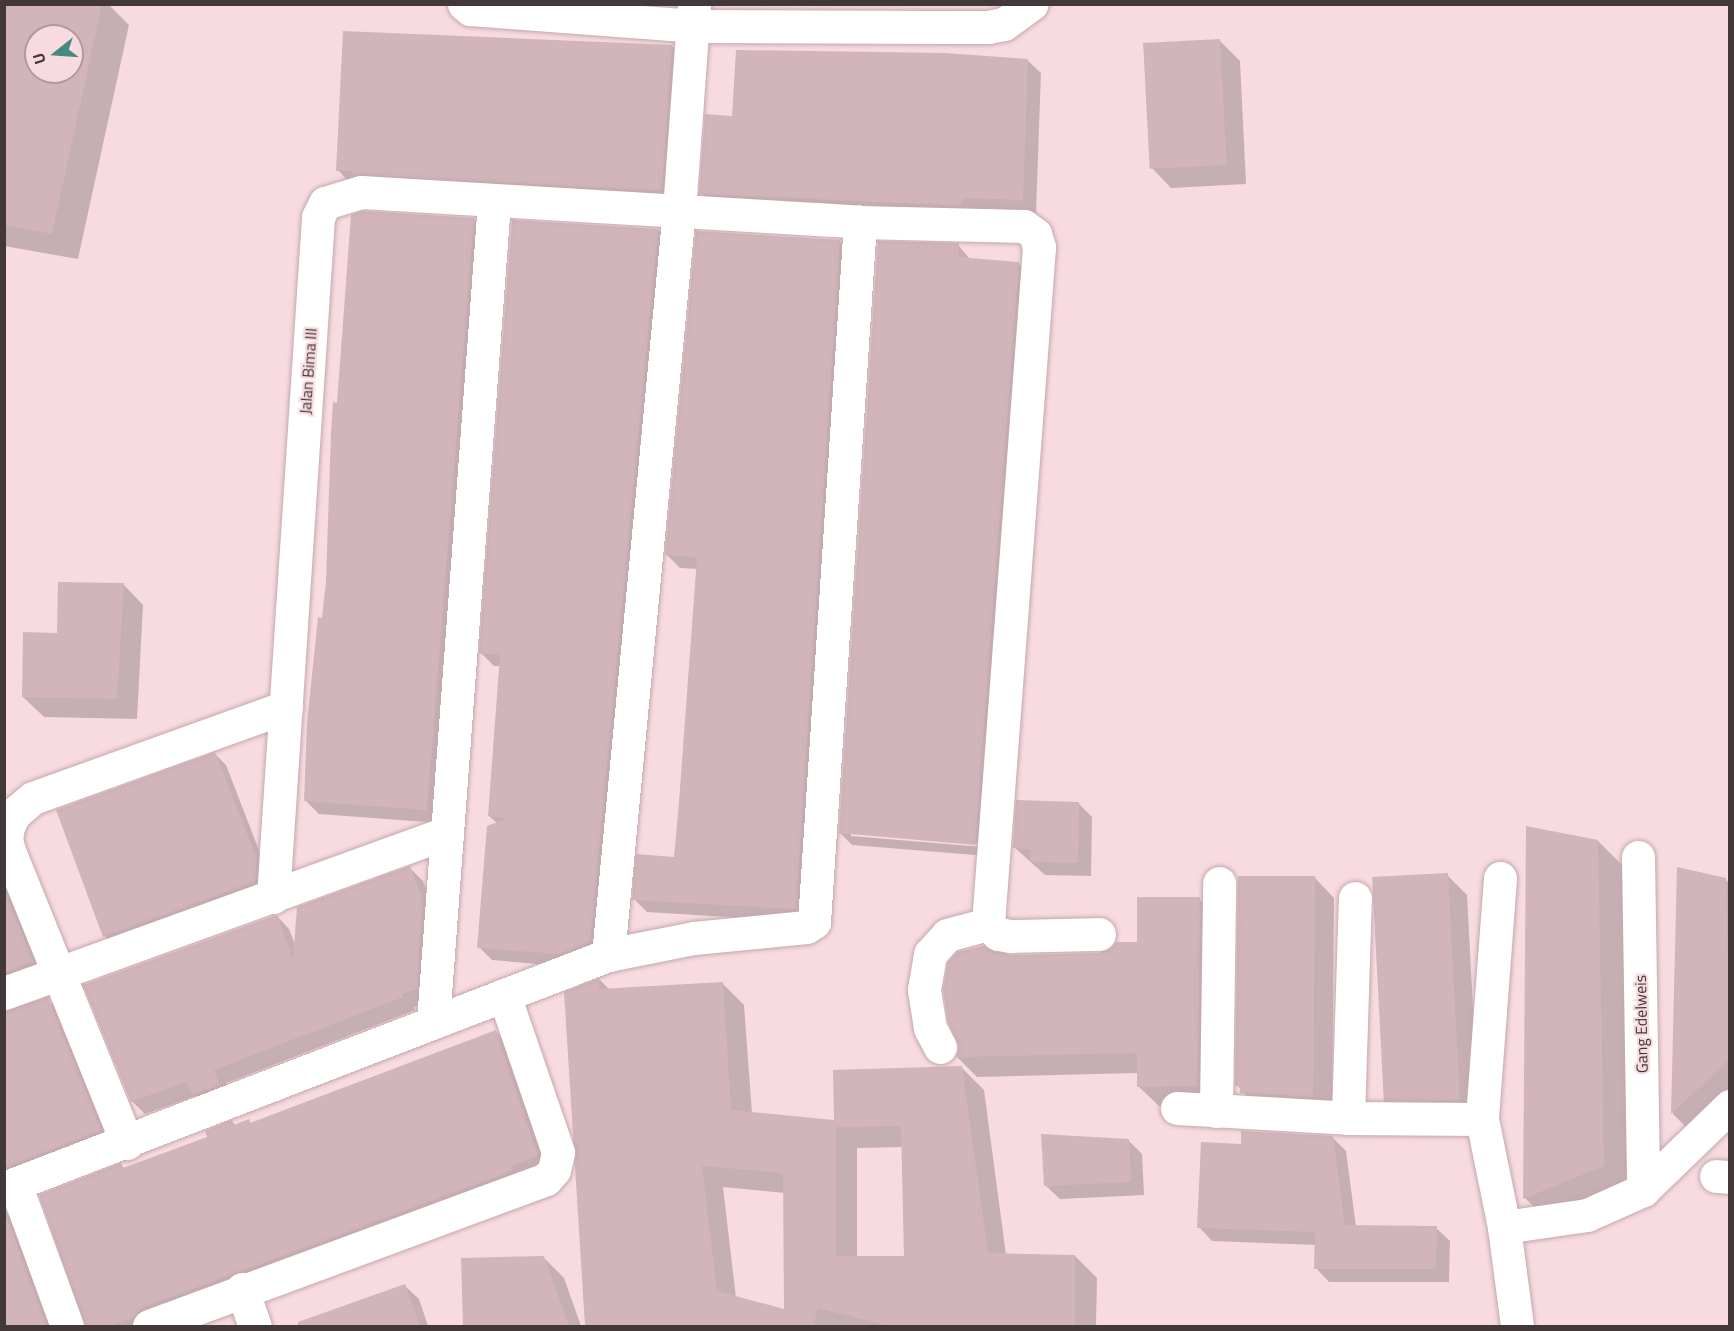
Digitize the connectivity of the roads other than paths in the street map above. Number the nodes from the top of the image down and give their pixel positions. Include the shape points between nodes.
1 (464, 4) edge
2 (1032, 4) edge
3 (694, 15) edge
4 (494, 203) junction
5 (679, 210) junction
6 (860, 222) junction
7 (286, 707) junction
8 (6, 826) edge
9 (447, 833) junction
10 (1638, 857) dead end
11 (1500, 878) dead end
12 (1219, 883) dead end
13 (273, 897) junction
14 (1355, 898) dead end
15 (988, 924) junction
16 (1099, 934) dead end
17 (608, 955) junction
18 (60, 974) junction
19 (4, 993) edge
20 (504, 995) junction
21 (433, 1021) junction
22 (940, 1047) dead end
23 (1730, 1106) edge
24 (1177, 1108) dead end
25 (1216, 1111) junction
26 (1348, 1118) junction
27 (1482, 1119) junction
28 (128, 1143) junction
29 (10, 1186) edge
30 (1643, 1190) junction
31 (1504, 1227) junction
32 (242, 1289) junction
33 (67, 1326) edge
34 (148, 1326) edge
35 (255, 1326) edge
36 (1517, 1326) edge

1 - 3 street via 470,9
2 - 3 street via 1004,24 988,27
3 - 5 street
4 - 5 street, Jalan Bima III
4 - 7 street, Jalan Bima III via 361,192 325,203 318,217
4 - 9 street
5 - 6 street, Jalan Bima III
5 - 17 street
6 - 15 street, Jalan Bima III via 1024,226 1035,234 1039,247
6 - 17 street via 818,912 814,922 806,927 694,938
7 - 8 street via 33,798
7 - 13 street, Jalan Bima III
8 - 18 street via 10,854
9 - 13 street
9 - 21 street
10 - 30 street, Gang Edelweis
11 - 27 street
12 - 25 street
13 - 18 street
14 - 26 street
15 - 16 street via 998,934 1011,936
15 - 22 street via 947,935 930,954 924,989 930,1028
17 - 20 street
18 - 19 street
18 - 28 street
20 - 21 street
20 - 32 street via 558,1152 554,1170 546,1179
21 - 28 street
23 - 30 street
24 - 25 street
25 - 26 street
26 - 27 street
27 - 31 street
28 - 29 street
29 - 33 street
30 - 31 street via 1587,1215
31 - 36 street
32 - 34 street
32 - 35 street

